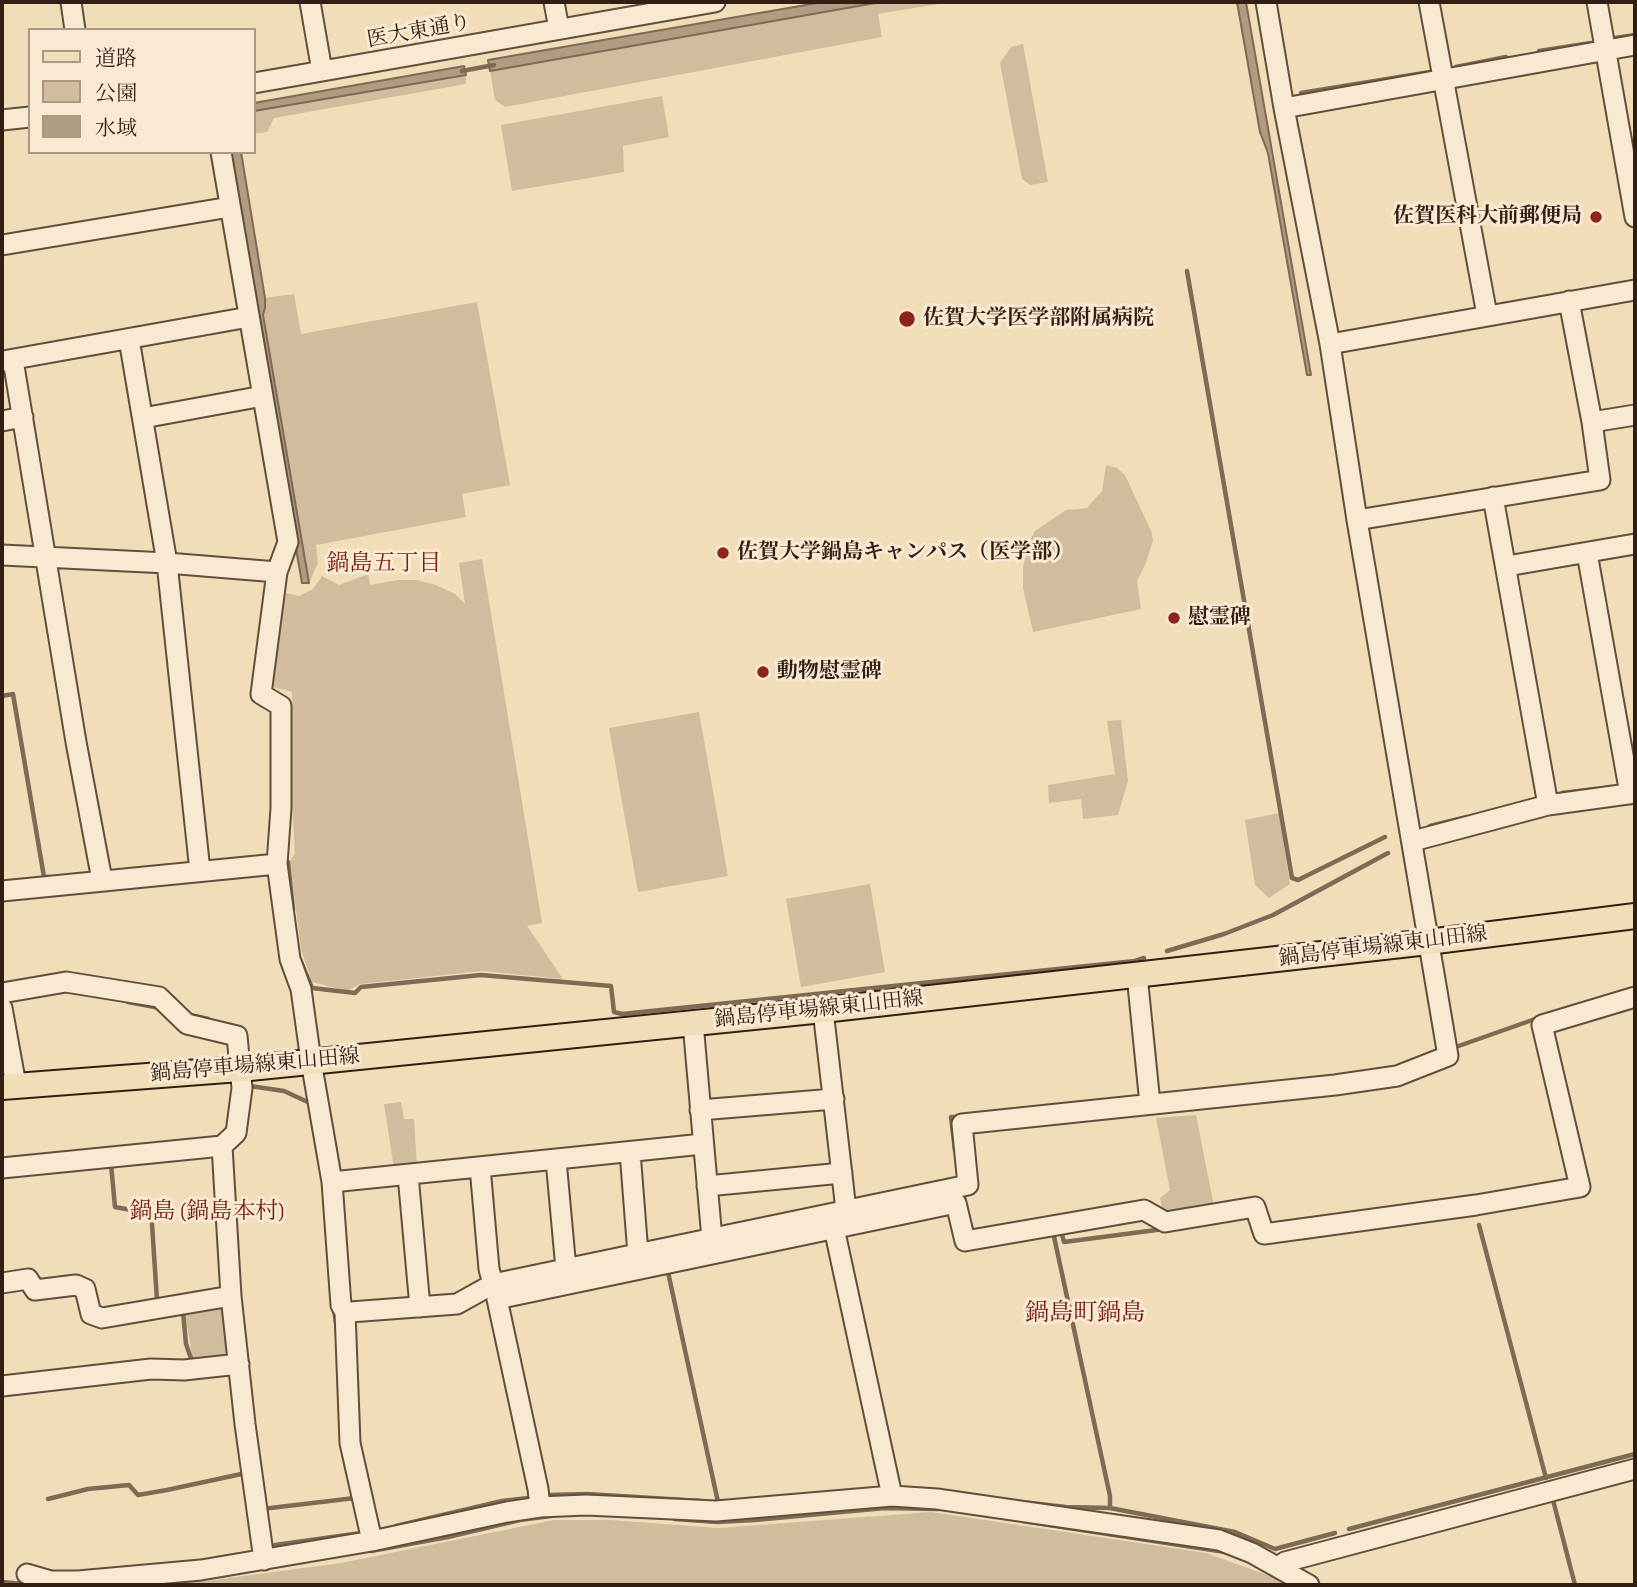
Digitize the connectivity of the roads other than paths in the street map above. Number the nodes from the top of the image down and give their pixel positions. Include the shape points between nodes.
1 (71, 2) edge
2 (310, 2) edge
3 (554, 2) edge
4 (715, 2) edge
5 (1266, 2) edge
6 (1429, 2) edge
7 (1597, 2) edge
8 (75, 28) edge
9 (559, 29) junction
10 (1635, 45) edge
11 (1606, 51) junction
12 (322, 71) junction
13 (1443, 80) junction
14 (256, 83) edge
15 (1284, 108) junction
16 (28, 117) edge
17 (2, 120) edge
18 (221, 154) edge
19 (230, 207) junction
20 (1635, 218) edge
21 (2, 246) edge
22 (1635, 290) edge
23 (1569, 301) junction
24 (1487, 315) junction
25 (249, 317) junction
26 (130, 339) junction
27 (1330, 344) junction
28 (8, 361) edge
29 (262, 396) junction
30 (1635, 415) edge
31 (23, 417) junction
32 (143, 418) junction
33 (2, 421) edge
34 (1591, 422) junction
35 (1493, 497) junction
36 (1357, 520) junction
37 (1635, 544) edge
38 (1587, 553) junction
39 (2, 555) edge
40 (46, 557) junction
41 (167, 564) junction
42 (1507, 566) junction
43 (277, 572) junction
44 (1632, 793) edge
45 (1548, 805) junction
46 (1413, 841) junction
47 (278, 864) junction
48 (200, 871) junction
49 (102, 880) junction
50 (2, 891) edge
51 (1635, 916) edge
52 (1428, 942) junction
53 (1137, 975) junction
54 (2, 993) edge
55 (1635, 997) edge
56 (2, 1008) edge
57 (823, 1010) junction
58 (693, 1023) junction
59 (311, 1062) junction
60 (240, 1069) junction
61 (9, 1086) edge
62 (834, 1099) junction
63 (1150, 1104) junction
64 (700, 1110) junction
65 (703, 1144) junction
66 (222, 1146) junction
67 (630, 1152) junction
68 (556, 1160) junction
69 (480, 1167) junction
70 (2, 1168) edge
71 (842, 1173) junction
72 (408, 1175) junction
73 (332, 1182) junction
74 (707, 1186) junction
75 (846, 1210) junction
76 (834, 1228) junction
77 (712, 1239) junction
78 (638, 1254) junction
79 (566, 1269) junction
80 (2, 1283) edge
81 (493, 1283) junction
82 (231, 1297) junction
83 (420, 1307) junction
84 (344, 1319) junction
85 (239, 1364) junction
86 (2, 1386) edge
87 (1635, 1469) edge
88 (892, 1496) junction
89 (540, 1507) junction
90 (372, 1541) junction
91 (264, 1560) junction
92 (1278, 1567) junction
93 (27, 1574) dead end
94 (1309, 1585) edge

1 - 8 street
2 - 12 street
3 - 9 street
4 - 9 street, 医大東通り
5 - 15 street
6 - 13 street
7 - 11 street
9 - 12 street, 医大東通り
10 - 11 street
11 - 13 street
11 - 20 street
12 - 14 street, 医大東通り
13 - 15 street
13 - 24 street
15 - 27 street
16 - 17 street
18 - 19 street
19 - 21 street
19 - 25 street
22 - 23 street
23 - 24 street
23 - 34 street
24 - 27 street
25 - 26 street
25 - 29 street
26 - 28 street
26 - 32 street
27 - 36 street
28 - 31 street
29 - 32 street
29 - 43 street via 288,542
30 - 34 street
31 - 33 street
31 - 40 street
32 - 41 street
34 - 35 street via 1600,480
35 - 36 street
35 - 42 street
36 - 46 street
37 - 38 street
38 - 42 street
38 - 44 street
39 - 40 street
40 - 41 street
40 - 49 street
41 - 43 street
41 - 48 street
42 - 45 street
43 - 47 street via 261,694 281,706
44 - 45 street
45 - 46 street
46 - 52 street
47 - 48 street
47 - 59 street via 290,959 301,989
48 - 49 street
49 - 50 street
51 - 52 main road, 鍋島停車場線東山田線
52 - 53 main road, 鍋島停車場線東山田線
52 - 63 street via 1448,1056 1397,1076
53 - 57 main road, 鍋島停車場線東山田線
53 - 63 street
54 - 60 street via 66,982 159,997 187,1024 237,1036
55 - 76 street via 1542,1025 1580,1187 1264,1234 1255,1208 1165,1222 1144,1210 965,1241 956,1203
56 - 61 street
57 - 58 main road, 鍋島停車場線東山田線
57 - 62 street
58 - 59 main road, 鍋島停車場線東山田線
58 - 64 street
59 - 60 main road, 鍋島停車場線東山田線
59 - 73 street
60 - 61 main road, 鍋島停車場線東山田線
60 - 66 street via 236,1133
62 - 64 street
62 - 71 street
63 - 75 street via 962,1124 968,1185
64 - 65 street
65 - 67 street
65 - 74 street
66 - 70 street
66 - 82 street
67 - 68 street
67 - 78 street
68 - 69 street
68 - 79 street
69 - 72 street
69 - 81 street
71 - 74 street
71 - 75 street
72 - 73 street
72 - 83 street
73 - 84 street
74 - 77 street
75 - 77 street
76 - 88 street
76 - 89 street via 497,1299
77 - 78 street
78 - 79 street
79 - 81 street
80 - 82 street via 28,1279 35,1290 76,1285 85,1289 92,1314 102,1318
81 - 83 street via 457,1304
82 - 85 street
83 - 84 street
84 - 90 street via 350,1443
85 - 86 street
85 - 91 street
87 - 92 street
88 - 89 street via 716,1511
88 - 92 street via 1219,1540
89 - 90 street
90 - 91 street
91 - 93 street via 78,1581 51,1581
92 - 94 street

